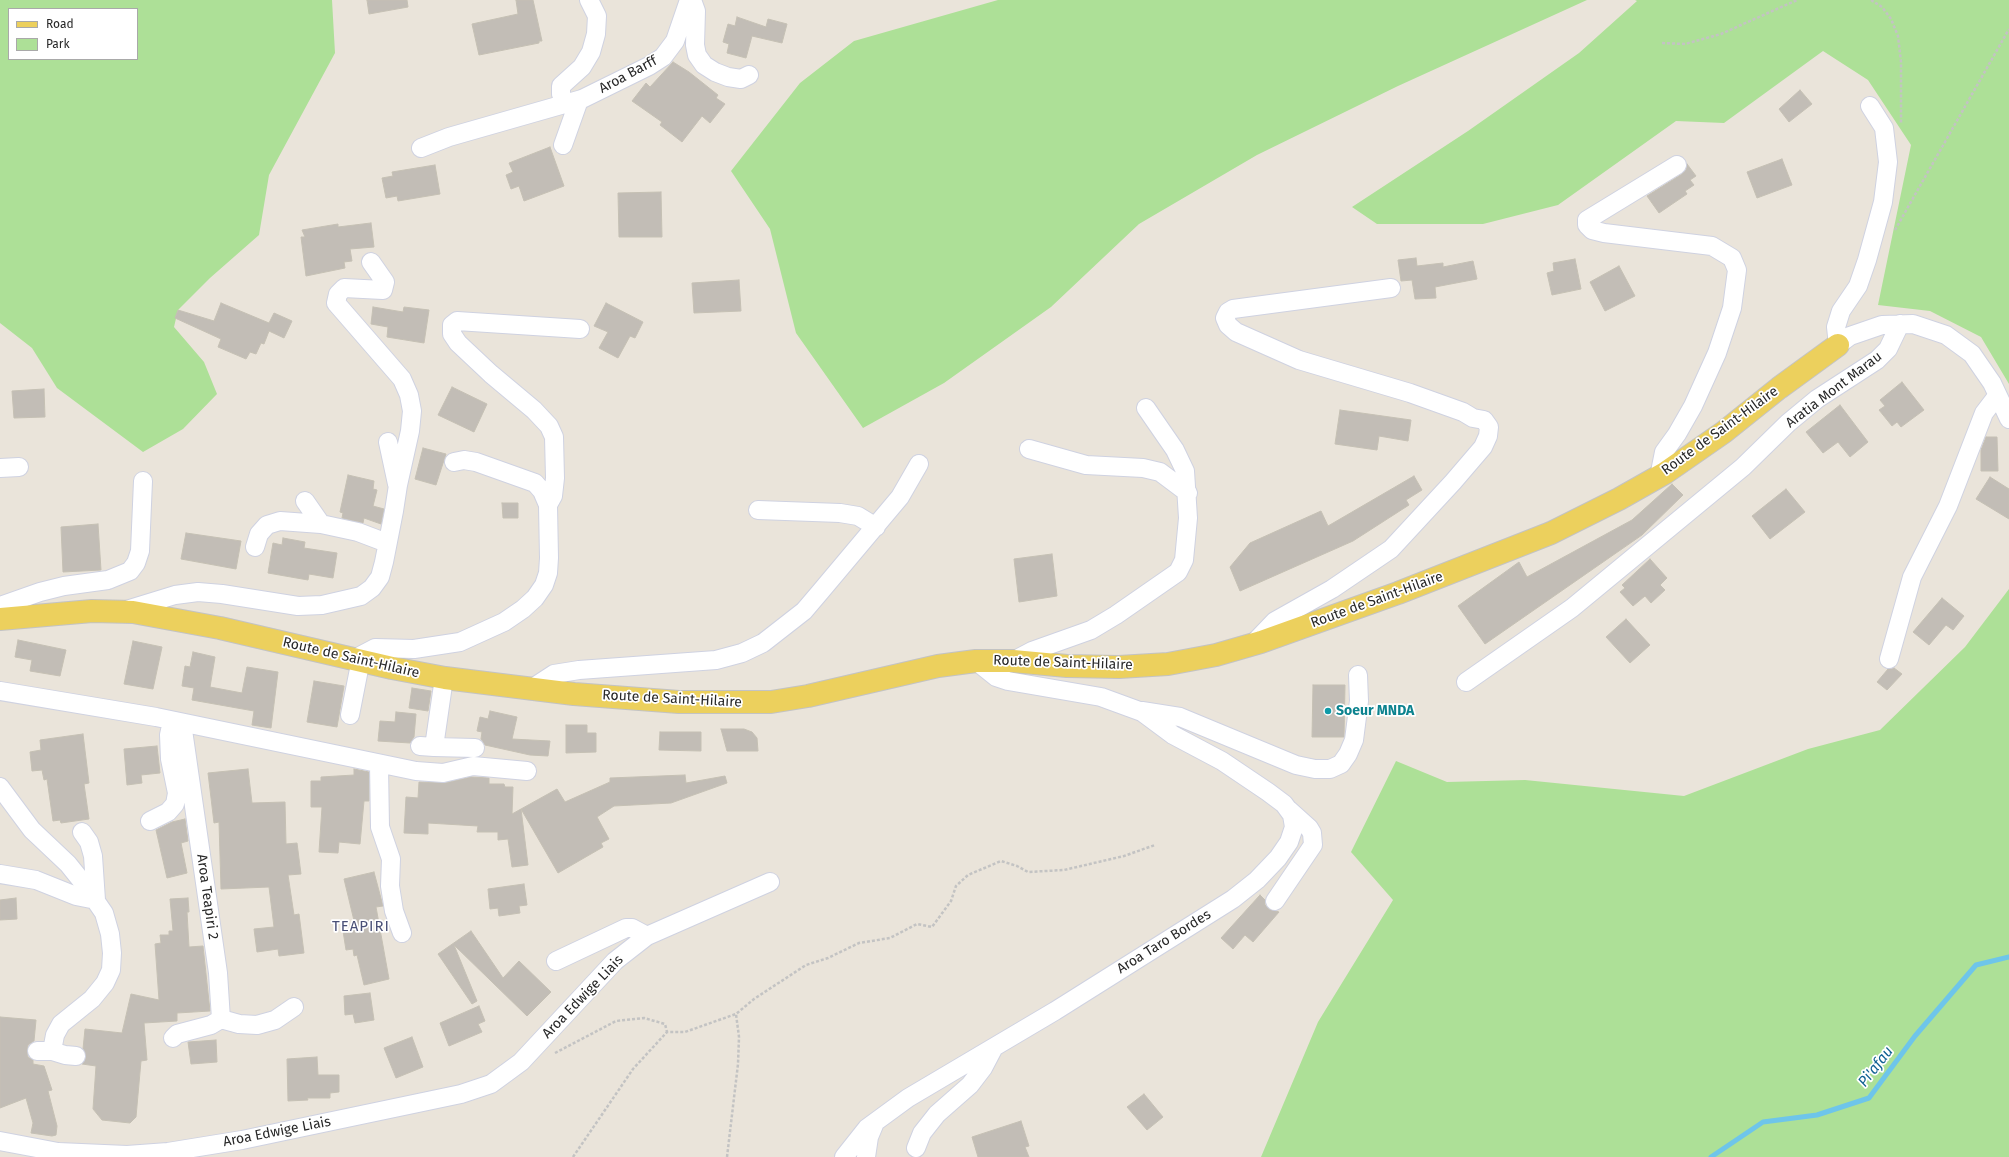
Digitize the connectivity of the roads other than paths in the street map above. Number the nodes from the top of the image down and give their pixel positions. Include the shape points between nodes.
1 (589, 0) edge
2 (691, 0) edge
3 (749, 75) dead end
4 (572, 102) junction
5 (1870, 106) dead end
6 (563, 145) dead end
7 (421, 148) dead end
8 (1677, 165) dead end
9 (371, 262) dead end
10 (1391, 288) dead end
11 (1900, 324) junction
12 (580, 329) dead end
13 (1838, 344) junction
14 (1998, 396) junction
15 (1146, 408) dead end
16 (2009, 419) edge
17 (388, 442) dead end
18 (1029, 449) dead end
19 (454, 462) dead end
20 (919, 464) dead end
21 (19, 467) dead end
22 (0, 468) edge
23 (1659, 477) junction
24 (143, 481) dead end
25 (398, 485) junction
26 (1188, 493) junction
27 (304, 500) dead end
28 (548, 504) junction
29 (758, 510) dead end
30 (321, 524) junction
31 (876, 527) junction
32 (387, 542) junction
33 (255, 546) dead end
34 (0, 606) edge
35 (120, 612) junction
36 (0, 619) edge
37 (1252, 645) junction
38 (358, 659) junction
39 (1889, 659) dead end
40 (1013, 660) junction
41 (976, 661) junction
42 (1358, 675) dead end
43 (444, 678) junction
44 (1466, 682) dead end
45 (531, 688) junction
46 (0, 691) edge
47 (1138, 710) junction
48 (350, 715) dead end
49 (177, 722) junction
50 (475, 748) dead end
51 (379, 765) junction
52 (527, 771) dead end
53 (0, 787) edge
54 (1286, 806) junction
55 (150, 821) dead end
56 (82, 832) dead end
57 (0, 874) edge
58 (770, 882) dead end
59 (96, 900) junction
60 (1275, 901) dead end
61 (402, 933) dead end
62 (647, 936) junction
63 (556, 961) dead end
64 (294, 1007) dead end
65 (221, 1019) junction
66 (173, 1038) dead end
67 (994, 1048) junction
68 (76, 1056) dead end
69 (874, 1123) junction
70 (0, 1142) edge
71 (916, 1148) dead end
72 (844, 1157) edge
73 (866, 1157) edge

1 - 4 street, Aroa Barff via 596,16 596,34 591,52 582,67 561,86 561,94
2 - 3 street, Aroa Barff via 696,12 695,45 697,55 704,65 728,77 741,79
2 - 4 street, Aroa Barff via 675,41 663,57 627,78
4 - 6 street, Aroa Barff
4 - 7 street, Aroa Barff via 449,137
5 - 13 street via 1884,128 1888,162 1883,202 1858,286 1841,310 1836,327
8 - 23 street via 1587,220 1587,225 1592,230 1604,233 1712,246 1732,258 1737,270 1732,308 1717,353 1693,406 1664,452
9 - 25 street via 385,282 383,290 344,288 338,294 336,303 402,379 409,395 412,411 410,431
10 - 37 street via 1233,309 1225,318 1236,332 1299,360 1410,393 1484,420 1489,427 1488,436 1483,447 1453,482 1390,549 1332,589 1275,621
11 - 13 street, Route de Saint-Hilaire via 1882,325 1850,336
11 - 14 street, Route de Saint-Hilaire via 1913,324 1946,335 1972,354
11 - 44 street, Aratia Mont Marau via 1888,349 1877,360 1817,399 1744,467 1572,608
12 - 28 street via 457,321 452,325 452,334 458,343 534,410 554,437 555,478 553,496
13 - 23 main road, Route de Saint-Hilaire via 1724,432
14 - 16 street, Route de Saint-Hilaire
14 - 39 street via 1984,413 1948,506 1912,577
15 - 26 street via 1175,450 1185,471
17 - 25 street
18 - 26 street via 1086,465 1143,468 1160,472
19 - 28 street via 476,462 536,483
20 - 31 street via 900,497
21 - 22 street
23 - 37 main road, Route de Saint-Hilaire via 1619,500 1551,533 1398,593
24 - 34 street via 140,551 130,571 108,580 40,592
25 - 32 street
26 - 40 street via 1184,560 1178,572 1091,630 1032,650
27 - 30 street
28 - 38 street via 548,573 535,598 523,609 490,629 460,642 414,649 375,648
29 - 31 street via 840,513 858,516
30 - 32 street via 358,532
30 - 33 street via 280,521 267,525
31 - 45 street via 804,611 764,643 716,660 554,674
32 - 35 street via 380,577 372,588 361,596 342,601 298,606 198,592 175,595
35 - 36 main road, Route de Saint-Hilaire via 92,611
35 - 38 main road, Route de Saint-Hilaire via 171,618
37 - 40 main road, Route de Saint-Hilaire via 1168,664 1119,667 1067,666
38 - 43 main road, Route de Saint-Hilaire
38 - 48 street
40 - 41 main road, Route de Saint-Hilaire
41 - 45 main road, Route de Saint-Hilaire via 938,666 771,702 678,702
41 - 47 street via 996,677 1008,681 1101,697
42 - 47 street via 1359,701 1354,740 1341,764 1330,769 1296,765 1180,717
43 - 45 main road, Route de Saint-Hilaire
43 - 50 street via 427,747
46 - 49 street
47 - 54 street via 1173,735 1247,778
49 - 51 street
49 - 55 street via 169,735 170,758 177,793 175,804 168,812
49 - 65 street, Aroa Teapiri 2 via 218,973
51 - 52 street via 416,772 443,773 473,766
51 - 61 street via 380,827 391,859 391,892 394,911
53 - 59 street via 19,814 68,864
54 - 60 street via 1309,828 1313,845
54 - 67 street, Aroa Taro Bordes via 1292,815 1294,827 1289,842 1278,858 1256,880 1202,920
56 - 59 street via 89,842 93,856
57 - 59 street via 36,880 76,896
58 - 62 street, Aroa Edwige Liais
59 - 68 street via 104,913 110,934 111,970 92,999 61,1024 44,1051
62 - 63 street via 632,928 626,928
62 - 70 street, Aroa Edwige Liais via 615,961 521,1062 491,1084 461,1094 242,1140 168,1152 127,1155 58,1152
64 - 65 street via 275,1020 257,1025
65 - 66 street via 211,1025 177,1034
67 - 69 street, Aroa Taro Bordes via 908,1098
67 - 71 street, Aroa Taro Bordes via 970,1085 937,1114 922,1132
69 - 72 street, Aroa Taro Bordes
69 - 73 street

